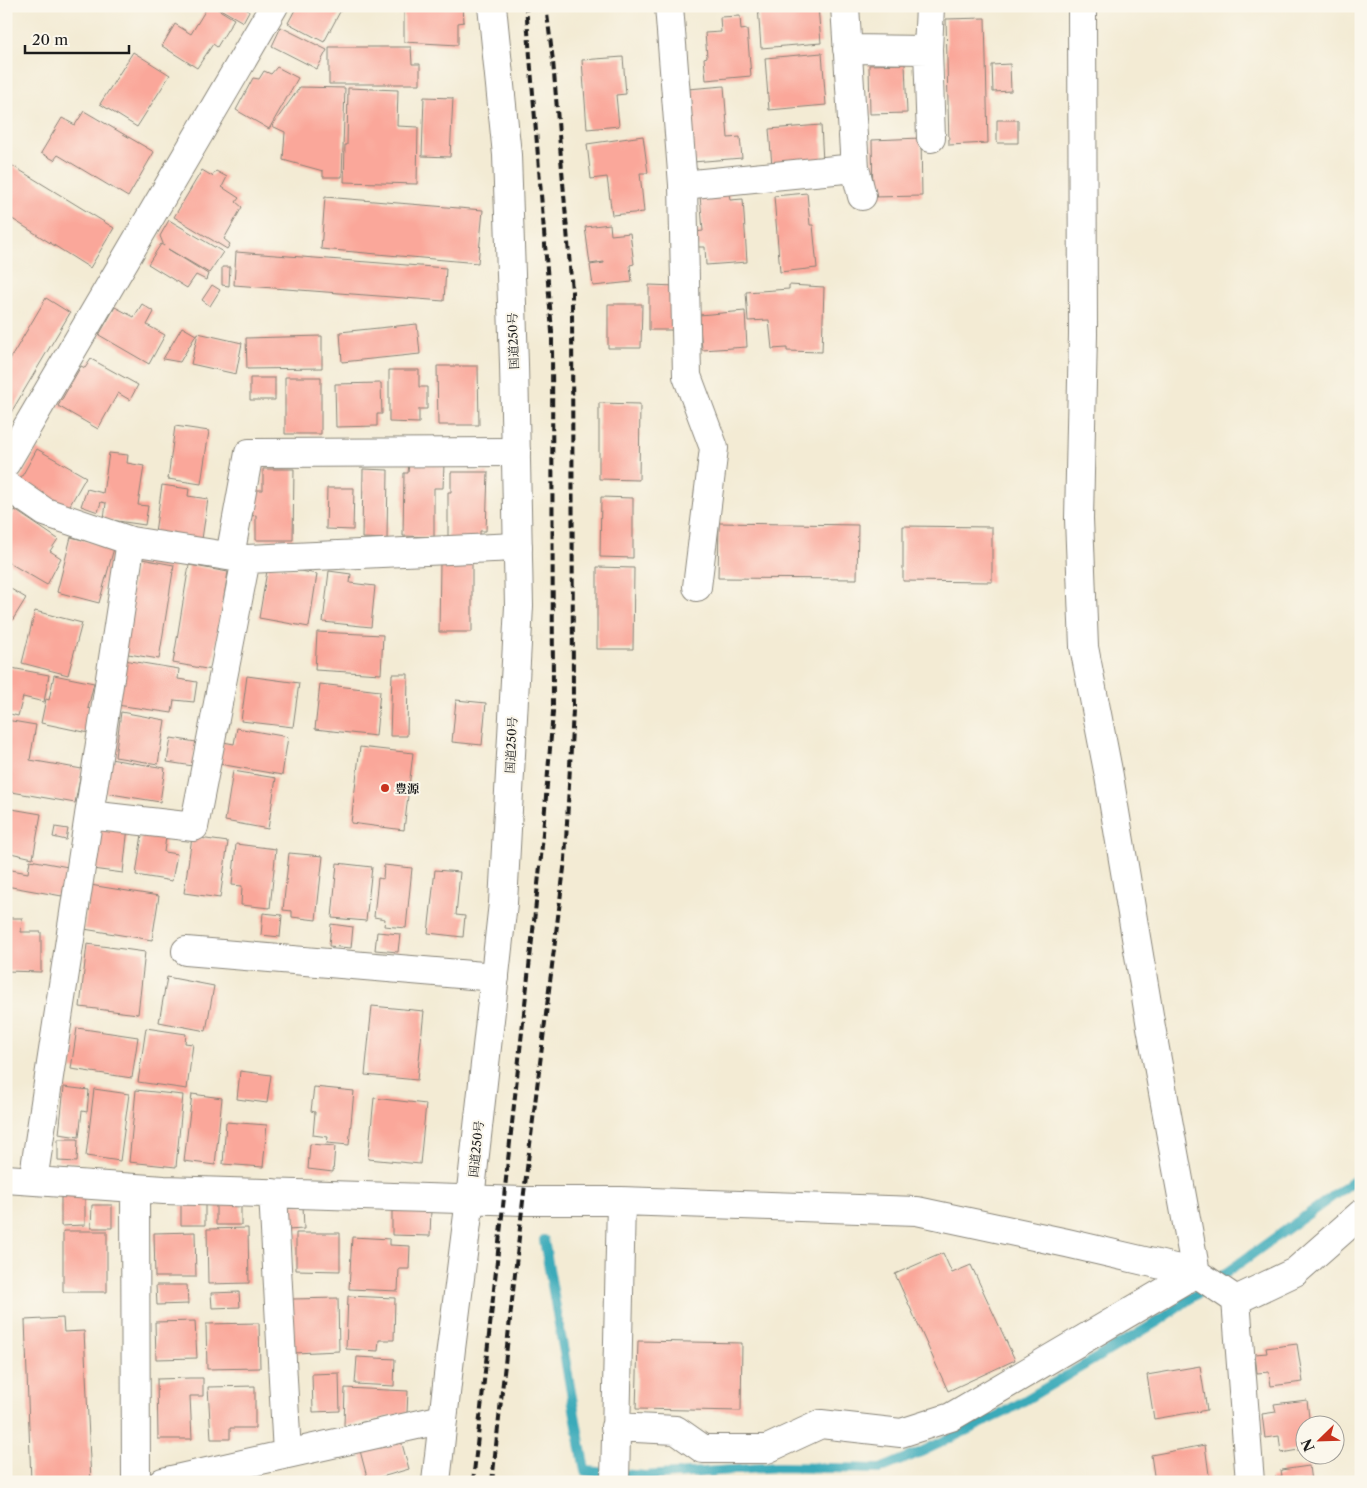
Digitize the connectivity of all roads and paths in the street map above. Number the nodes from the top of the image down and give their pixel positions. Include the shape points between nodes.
1 (274, 6) edge
2 (492, 6) edge
3 (669, 6) edge
4 (845, 6) edge
5 (930, 6) edge
6 (1082, 6) edge
7 (847, 49) junction
8 (928, 50) junction
9 (931, 138) dead end
10 (854, 168) junction
11 (682, 185) junction
12 (862, 196) dead end
13 (516, 452) junction
14 (6, 463) edge
15 (6, 485) edge
16 (131, 541) junction
17 (518, 547) junction
18 (238, 557) junction
19 (697, 587) dead end
20 (89, 816) junction
21 (186, 951) dead end
22 (495, 977) junction
23 (19, 1180) edge
24 (135, 1188) junction
25 (273, 1193) junction
26 (470, 1199) junction
27 (621, 1201) junction
28 (1361, 1214) edge
29 (1196, 1272) junction
30 (1236, 1300) junction
31 (443, 1418) junction
32 (615, 1436) junction
33 (287, 1454) junction
34 (136, 1482) edge
35 (163, 1482) edge
36 (436, 1482) edge
37 (614, 1482) edge
38 (1250, 1482) edge

1 - 14 main road
2 - 13 main road, 国道250号 via 507,155
3 - 11 main road
4 - 7 main road
5 - 8 main road
6 - 29 main road via 1083,334 1079,519 1084,647
7 - 8 main road
7 - 10 main road
8 - 9 main road
10 - 11 main road
10 - 12 main road
11 - 19 main road via 687,376 714,448
13 - 17 main road, 国道250号
13 - 18 main road via 249,453
15 - 16 main road via 45,512
16 - 18 main road
16 - 20 main road
17 - 18 main road
17 - 22 main road, 国道250号 via 519,606 503,903
18 - 20 main road via 194,827
20 - 23 main road
21 - 22 main road
22 - 26 main road, 国道250号
23 - 24 main road
24 - 25 main road
24 - 34 main road
25 - 26 main road
25 - 33 main road
26 - 27 main road
26 - 31 main road, 国道250号
27 - 29 main road via 917,1211
27 - 32 main road
28 - 30 main road via 1295,1272
29 - 30 main road
29 - 32 main road via 951,1417 901,1433 821,1424 767,1449 703,1449 676,1430
30 - 38 main road
31 - 33 main road
31 - 36 main road, 国道250号
32 - 37 main road
33 - 35 main road

